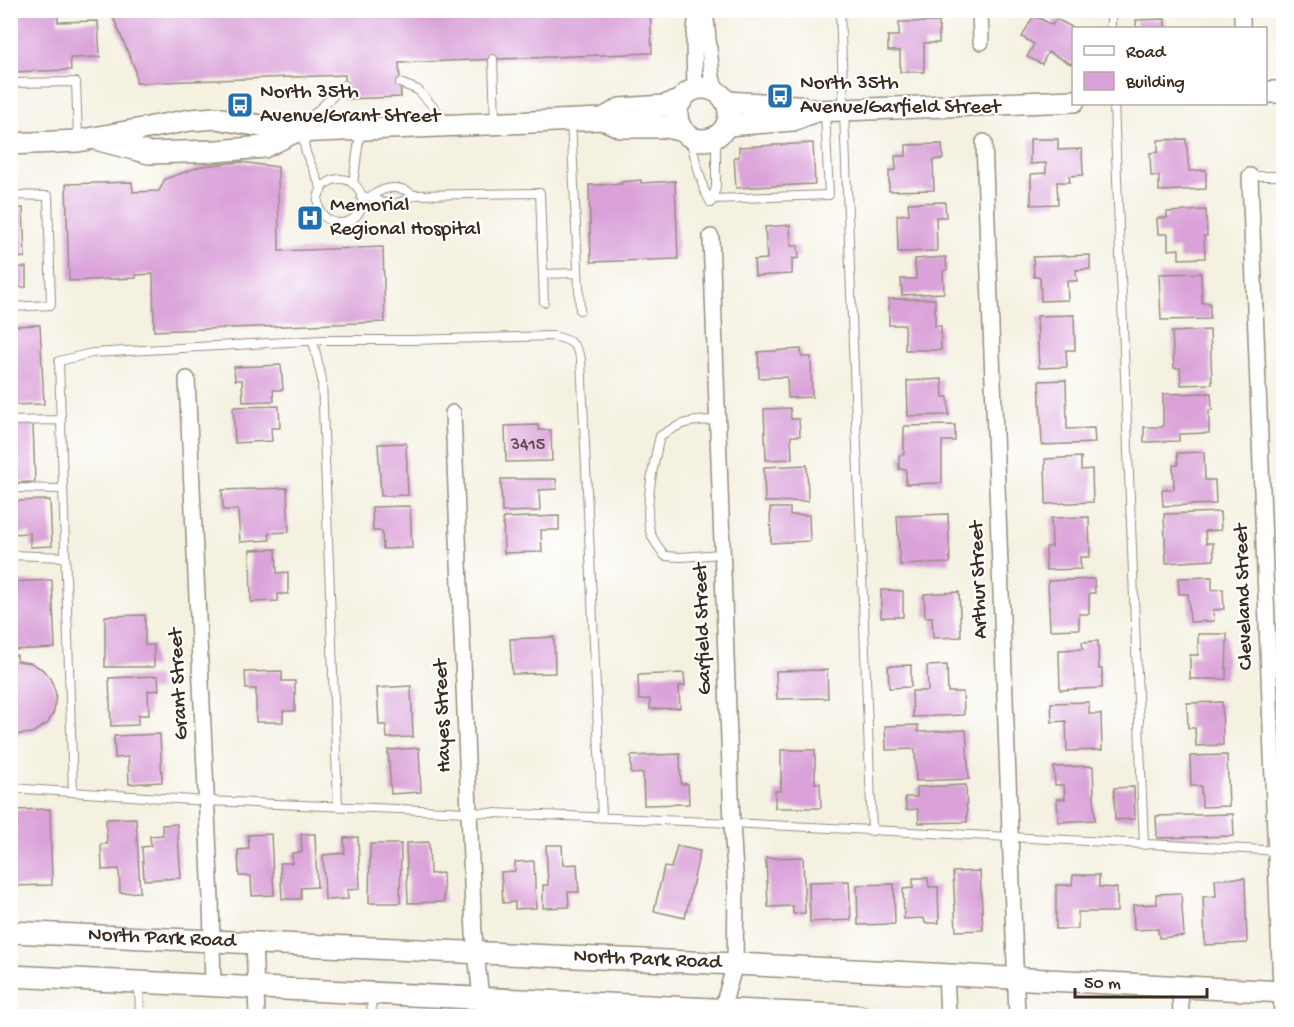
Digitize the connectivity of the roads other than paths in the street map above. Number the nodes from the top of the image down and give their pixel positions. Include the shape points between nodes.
1 (697, 10) edge
2 (705, 10) edge
3 (840, 10) edge
4 (980, 10) edge
5 (1111, 10) edge
6 (1242, 10) edge
7 (1111, 27) edge
8 (1242, 27) edge
9 (981, 42) dead end
10 (493, 59) dead end
11 (10, 83) edge
12 (400, 83) dead end
13 (345, 85) dead end
14 (1267, 92) edge
15 (1284, 92) edge
16 (688, 95) junction
17 (721, 97) junction
18 (1072, 101) edge
19 (1114, 105) edge
20 (829, 110) junction
21 (603, 119) junction
22 (571, 120) junction
23 (495, 124) junction
24 (451, 126) junction
25 (361, 128) junction
26 (722, 131) junction
27 (298, 132) junction
28 (686, 134) junction
29 (86, 140) junction
30 (984, 142) dead end
31 (10, 144) edge
32 (1250, 176) joint
33 (1284, 176) edge
34 (353, 184) junction
35 (322, 190) junction
36 (10, 195) edge
37 (414, 195) junction
38 (372, 196) junction
39 (362, 197) junction
40 (712, 199) junction
41 (711, 237) dead end
42 (578, 273) junction
43 (543, 274) junction
44 (544, 302) dead end
45 (10, 307) edge
46 (580, 310) dead end
47 (313, 341) junction
48 (187, 379) dead end
49 (453, 414) dead end
50 (61, 420) junction
51 (717, 420) junction
52 (10, 421) edge
53 (10, 488) edge
54 (63, 489) junction
55 (722, 554) junction
56 (10, 555) edge
57 (65, 556) junction
58 (10, 788) edge
59 (73, 792) junction
60 (207, 801) junction
61 (338, 806) junction
62 (469, 812) junction
63 (602, 817) junction
64 (732, 823) junction
65 (872, 831) junction
66 (1011, 839) junction
67 (1144, 845) junction
68 (1279, 851) edge
69 (10, 932) edge
70 (212, 940) junction
71 (254, 942) junction
72 (477, 952) junction
73 (735, 964) junction
74 (946, 974) junction
75 (10, 976) edge
76 (1017, 978) junction
77 (139, 982) junction
78 (213, 986) junction
79 (1180, 986) junction
80 (256, 988) junction
81 (1282, 992) edge
82 (371, 993) junction
83 (484, 1007) edge
84 (721, 1013) edge
85 (833, 1016) edge
86 (140, 1017) edge
87 (257, 1017) edge
88 (372, 1017) edge
89 (859, 1017) edge
90 (948, 1017) edge
91 (1017, 1017) edge
92 (1181, 1017) edge
93 (1282, 1017) edge

1 - 16 street
2 - 17 street via 712,77
3 - 20 lane
4 - 9 street
5 - 7 lane
6 - 8 street
10 - 23 lane
11 - 29 lane via 76,82
12 - 24 lane via 418,90
13 - 27 lane
14 - 15 street
16 - 17 street via 702,88
16 - 21 street via 664,106 620,109
16 - 28 street via 678,116
17 - 20 street
17 - 26 street via 729,109
18 - 20 street
19 - 67 lane
20 - 26 street
20 - 40 lane via 829,195
20 - 65 lane
21 - 22 street
21 - 28 street via 621,127 667,127
22 - 23 street
22 - 42 lane
23 - 24 street
24 - 25 street
25 - 27 street
25 - 34 lane
26 - 28 street via 707,140
26 - 40 lane
27 - 29 street via 216,118
27 - 29 street via 264,147 161,153
27 - 35 lane
28 - 40 lane via 711,203
29 - 31 street
30 - 66 street, Arthur Street
32 - 33 lane
32 - 68 street, Cleveland Street
34 - 35 lane via 332,181
34 - 39 lane
35 - 39 lane via 320,211 337,223 357,216
36 - 45 lane via 48,196 51,305
37 - 38 lane via 405,202 382,202
37 - 38 lane via 405,188 381,189
37 - 43 lane via 540,193
38 - 39 lane
41 - 51 street, Garfield Street
42 - 43 lane
42 - 46 lane
43 - 44 lane
47 - 50 lane via 93,352 58,361
47 - 61 lane via 322,380
47 - 63 lane via 553,336 577,346 581,359
48 - 60 street, Grant Street
49 - 62 street, Hayes Street
50 - 52 lane
50 - 54 lane
51 - 55 street, Garfield Street
51 - 55 lane via 678,425 660,436 649,518 650,532 665,556
53 - 54 lane
54 - 57 lane
55 - 64 street, Garfield Street
56 - 57 lane
57 - 59 lane
58 - 59 lane
59 - 60 lane
60 - 61 lane
60 - 70 street, Grant Street
61 - 62 lane
62 - 63 lane
62 - 72 street, Hayes Street
63 - 64 lane
64 - 65 lane
64 - 73 street, Garfield Street
65 - 66 lane
66 - 67 lane
66 - 76 street, Arthur Street
67 - 68 lane
68 - 81 street, Cleveland Street
69 - 70 street, North Park Road
70 - 71 street, North Park Road
70 - 78 street, Grant Street
71 - 72 street, North Park Road
71 - 80 street
72 - 73 street, North Park Road
72 - 83 street, Hayes Street
73 - 74 street, North Park Road
73 - 84 street, Garfield Street
74 - 76 street, North Park Road
74 - 90 street
75 - 77 street
76 - 79 street, North Park Road
76 - 91 street, Arthur Street
77 - 78 street
77 - 86 lane
78 - 80 street
79 - 81 street, North Park Road
79 - 92 street
80 - 82 street
80 - 87 street
81 - 93 street, Cleveland Street
82 - 83 street
82 - 88 lane
83 - 84 street
84 - 85 street
85 - 89 street

